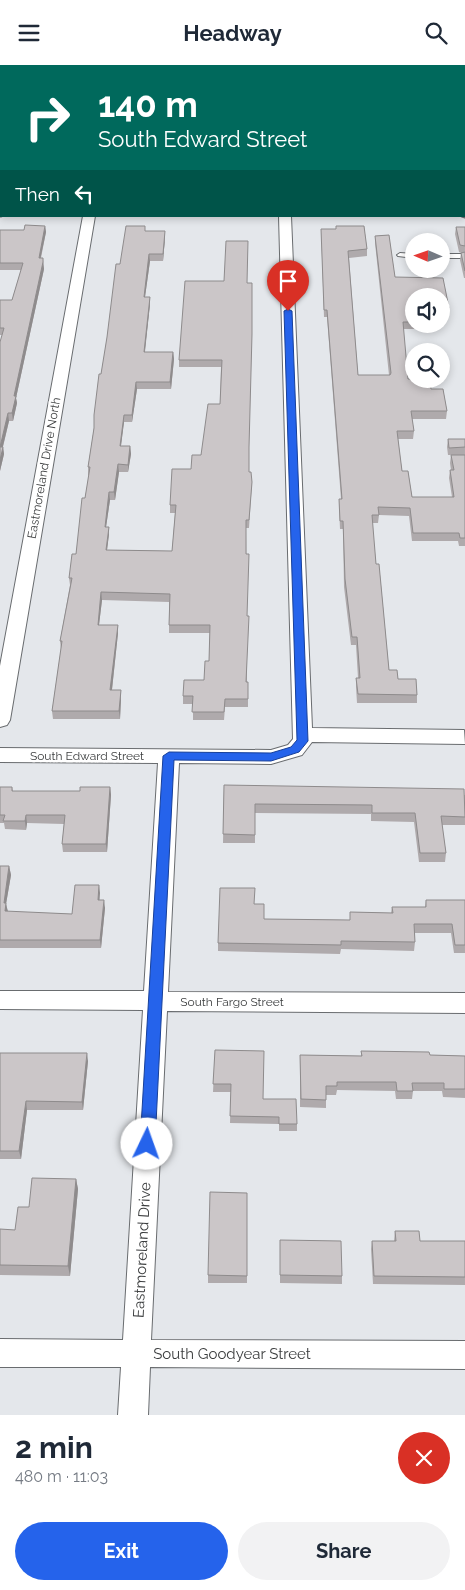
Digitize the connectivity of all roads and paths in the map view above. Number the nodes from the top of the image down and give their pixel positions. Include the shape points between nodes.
1 (89, 217) edge
2 (285, 217) edge
3 (400, 255) dead end
4 (405, 255) edge
5 (450, 256) edge
6 (465, 256) edge
7 (0, 720) edge
8 (304, 735) junction
9 (464, 737) edge
10 (0, 755) edge
11 (169, 756) junction
12 (0, 1001) edge
13 (155, 1001) junction
14 (465, 1003) edge
15 (0, 1353) edge
16 (136, 1353) junction
17 (465, 1355) edge
18 (132, 1415) edge

1 - 7 street, Eastmoreland Drive North
2 - 8 street
3 - 4 lane
5 - 6 lane
8 - 9 street
8 - 11 street, South Edward Street via 300,746 280,755
10 - 11 street, South Edward Street
11 - 13 street, Eastmoreland Drive
12 - 13 street, South Fargo Street
13 - 14 street, South Fargo Street
13 - 16 street, Eastmoreland Drive
15 - 16 street, South Goodyear Street
16 - 17 street, South Goodyear Street
16 - 18 street, Eastmoreland Drive

